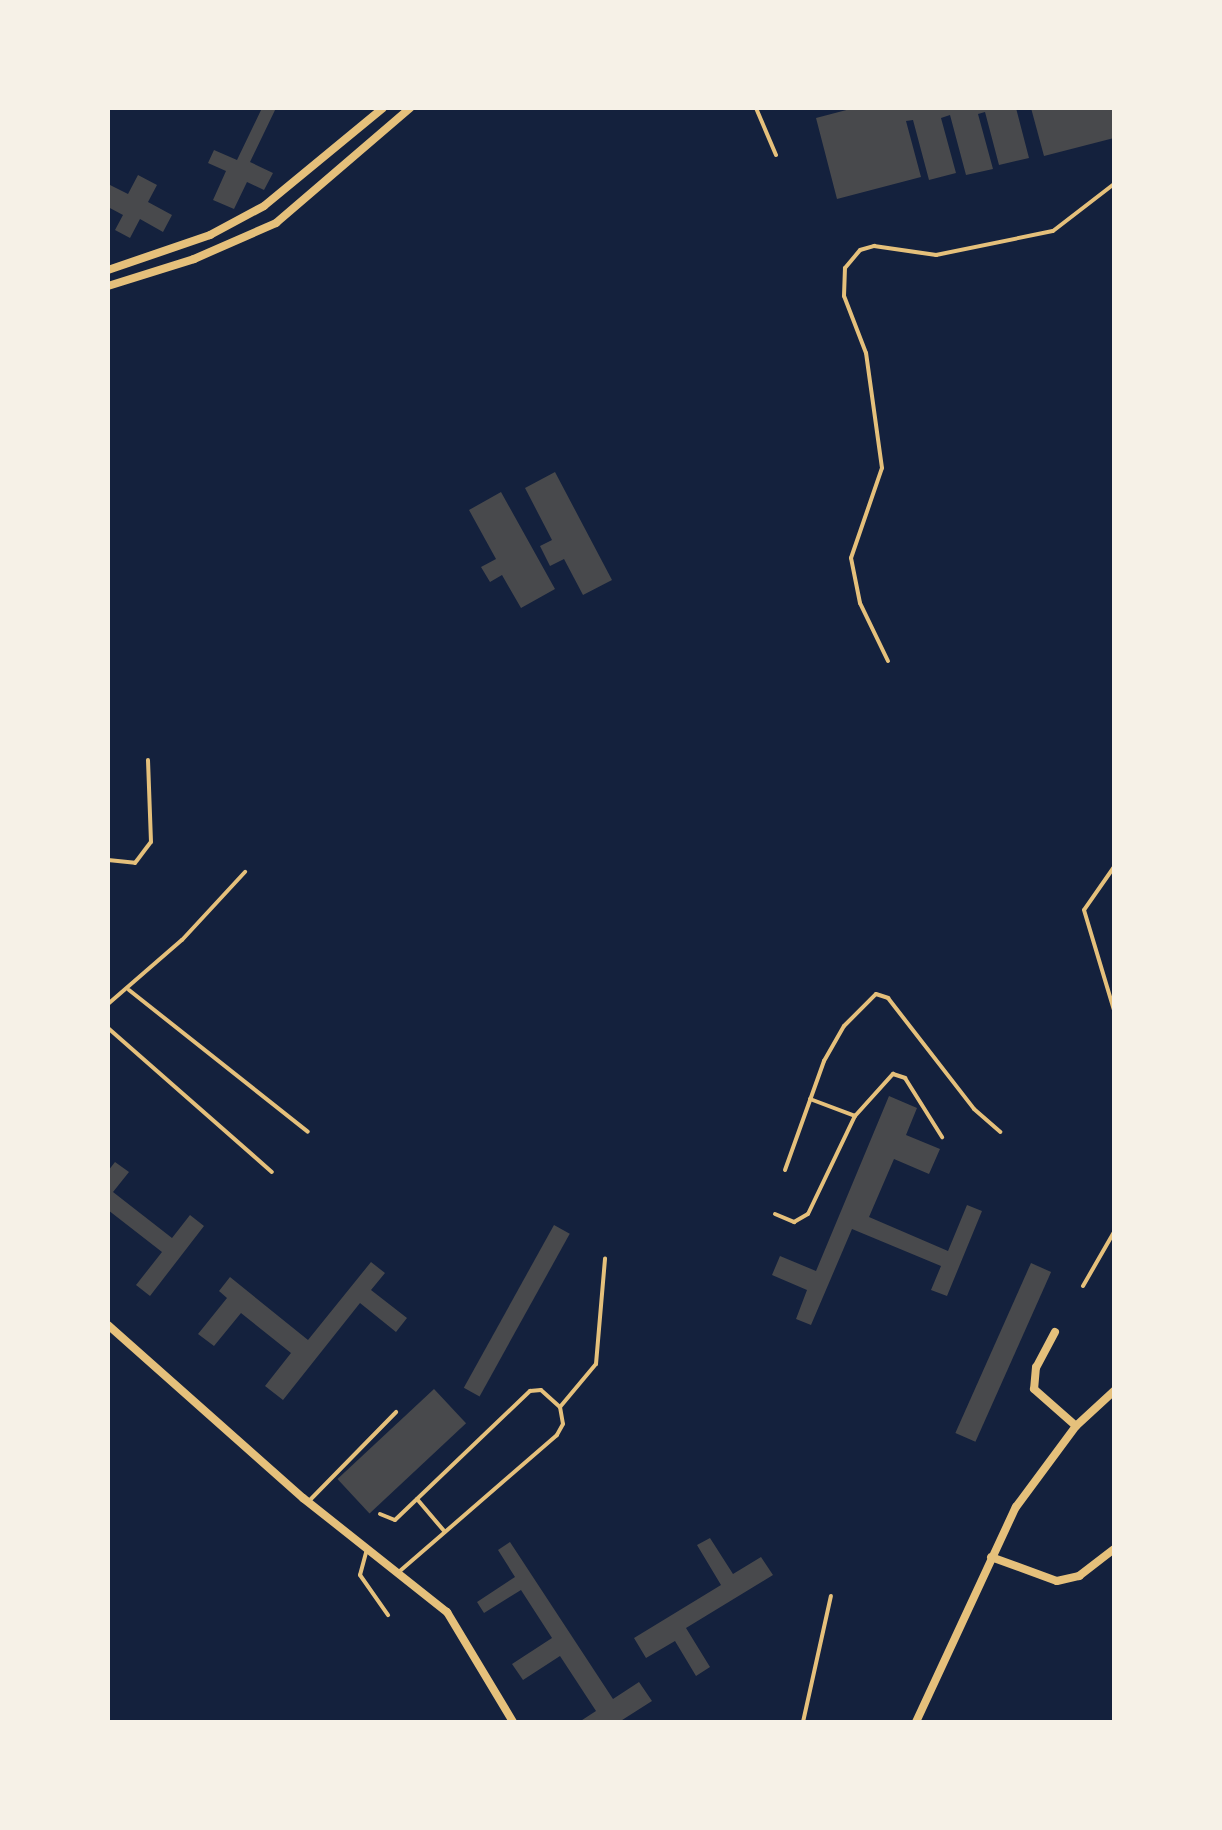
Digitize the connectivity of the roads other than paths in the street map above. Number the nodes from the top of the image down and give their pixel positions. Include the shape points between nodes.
1 (383, 108) edge
2 (410, 108) edge
3 (756, 108) edge
4 (776, 155) dead end
5 (1114, 184) edge
6 (108, 270) edge
7 (108, 286) edge
8 (888, 661) dead end
9 (148, 760) dead end
10 (108, 860) edge
11 (1114, 867) edge
12 (245, 872) dead end
13 (1114, 897) edge
14 (1114, 918) edge
15 (129, 990) junction
16 (108, 1004) edge
17 (1114, 1010) edge
18 (108, 1028) edge
19 (810, 1099) junction
20 (855, 1116) junction
21 (308, 1132) dead end
22 (1000, 1132) dead end
23 (942, 1137) dead end
24 (785, 1170) dead end
25 (272, 1172) dead end
26 (775, 1214) dead end
27 (1114, 1232) edge
28 (605, 1258) dead end
29 (1083, 1286) dead end
30 (108, 1325) edge
31 (1055, 1332) dead end
32 (1114, 1391) edge
33 (560, 1407) junction
34 (396, 1412) dead end
35 (1076, 1426) junction
36 (417, 1499) junction
37 (308, 1502) junction
38 (380, 1514) dead end
39 (445, 1532) junction
40 (368, 1547) junction
41 (1114, 1549) edge
42 (991, 1557) junction
43 (399, 1572) junction
44 (831, 1596) dead end
45 (388, 1615) dead end
46 (513, 1722) edge
47 (803, 1722) edge
48 (916, 1722) edge

1 - 6 street via 264,206 210,235
2 - 7 street via 276,223 194,259
3 - 4 lane
5 - 8 lane via 1053,231 960,253 874,246 860,250 845,268 844,296 866,353 882,468 851,558 860,603
9 - 10 lane via 151,842 135,863
11 - 17 lane via 1084,910
12 - 15 lane
13 - 14 lane
15 - 16 lane
15 - 21 lane
18 - 25 lane
19 - 20 lane
19 - 22 lane via 844,1026 876,994 888,998 974,1109
19 - 24 lane
20 - 23 lane via 893,1074 905,1078
20 - 26 lane via 808,1214 794,1222
27 - 29 lane
28 - 33 lane via 596,1364
30 - 37 street
31 - 35 street via 1036,1367 1034,1389
32 - 35 street
33 - 36 lane via 541,1390 530,1391
33 - 39 lane via 563,1424 557,1435
34 - 37 lane
35 - 42 street via 1016,1507
36 - 38 lane via 395,1520
36 - 39 lane
37 - 40 street
39 - 43 lane
40 - 43 street
40 - 45 lane via 360,1575
41 - 42 street via 1079,1576 1057,1581
42 - 48 street
43 - 46 street via 447,1612
44 - 47 lane

